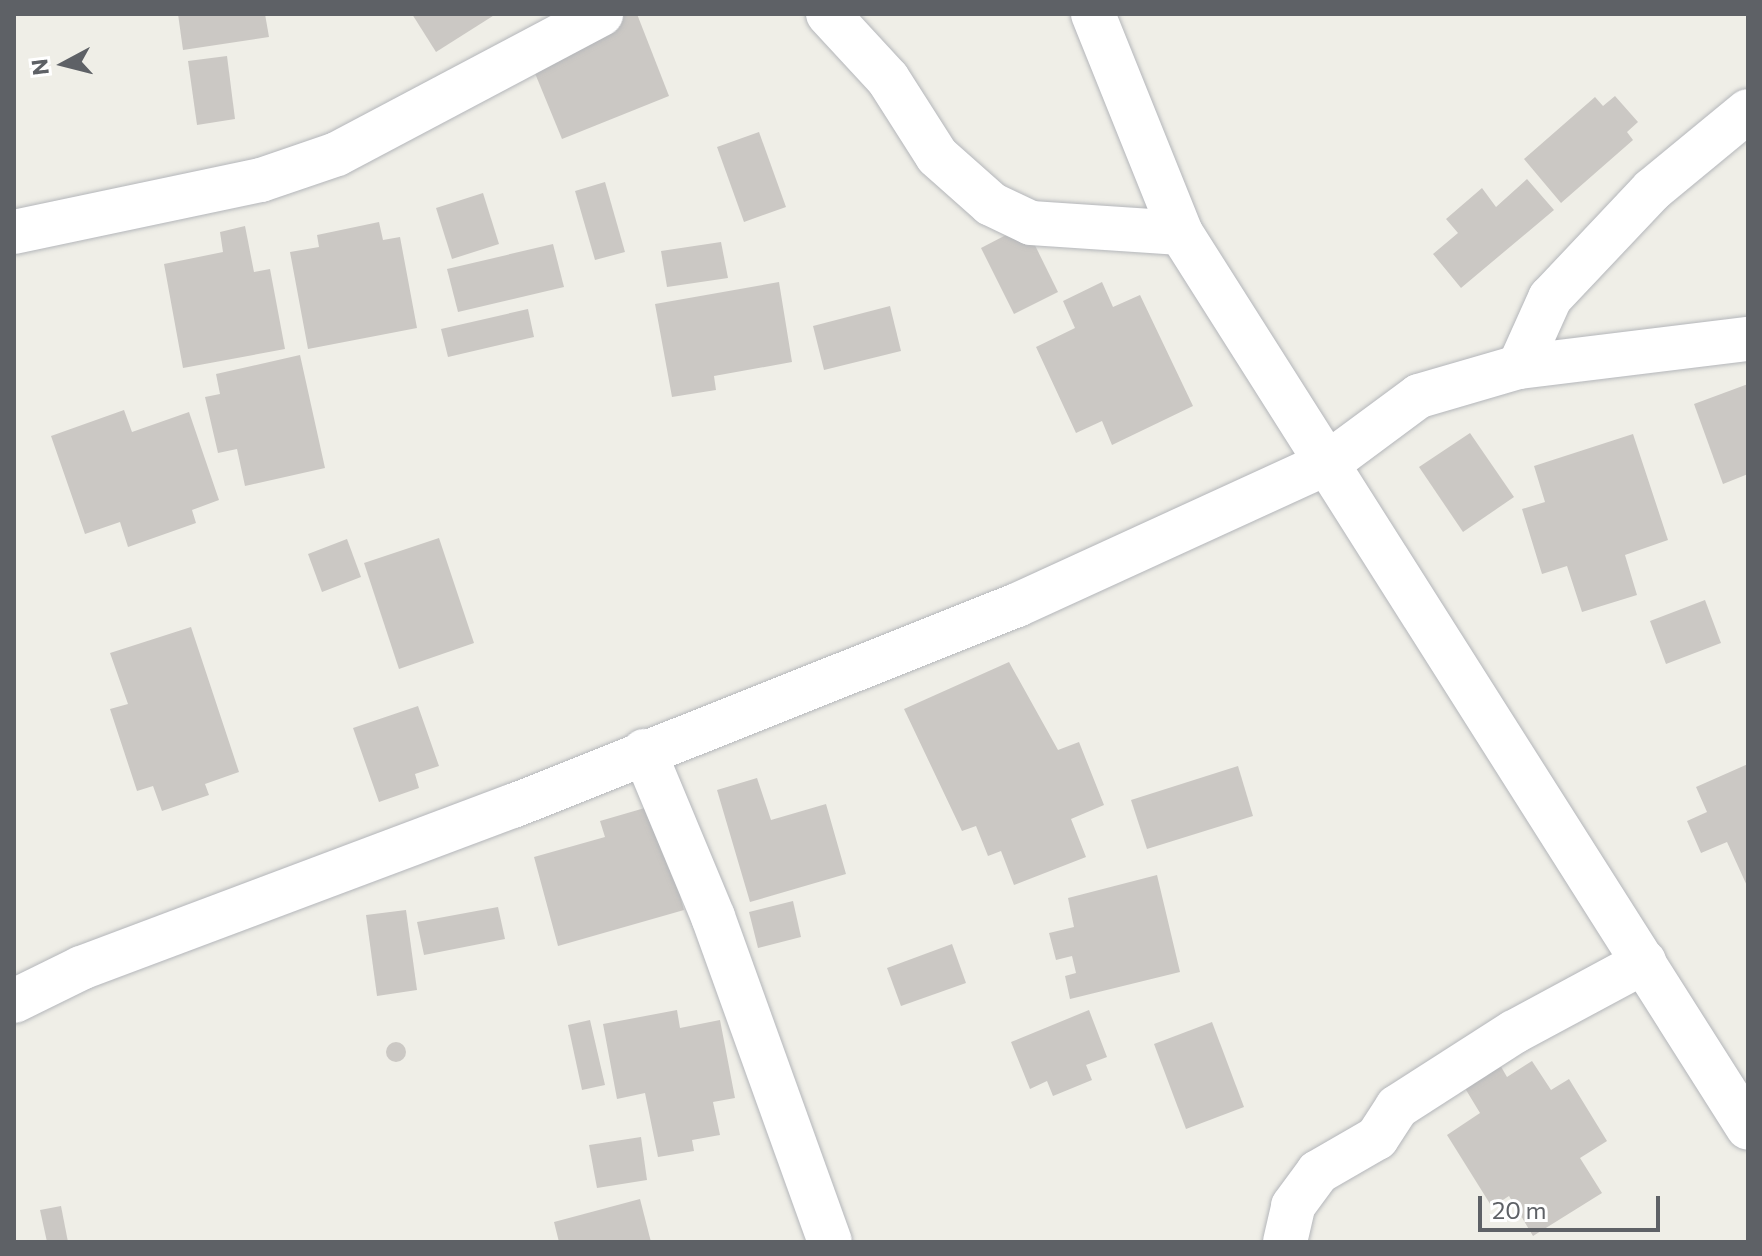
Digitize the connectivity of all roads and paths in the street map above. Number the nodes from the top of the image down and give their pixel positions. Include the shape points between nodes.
1 (601, 14) edge
2 (828, 14) edge
3 (1093, 14) edge
4 (1748, 111) edge
5 (14, 232) edge
6 (1181, 233) junction
7 (1748, 339) edge
8 (1519, 367) junction
9 (1331, 461) junction
10 (644, 751) junction
11 (1644, 962) junction
12 (14, 1001) edge
13 (1748, 1128) edge
14 (830, 1242) edge
15 (1285, 1242) edge

1 - 5 street via 337,154 261,180
2 - 6 street via 888,79 937,156 991,204 1031,223
3 - 6 street
4 - 8 street via 1652,190 1550,298
6 - 9 street
7 - 8 street
8 - 9 street via 1419,396
9 - 10 street via 1017,605
9 - 11 street
10 - 12 street via 81,968
10 - 14 street via 713,917
11 - 13 street
11 - 15 street via 1514,1032 1397,1107 1377,1138 1318,1172 1293,1206

